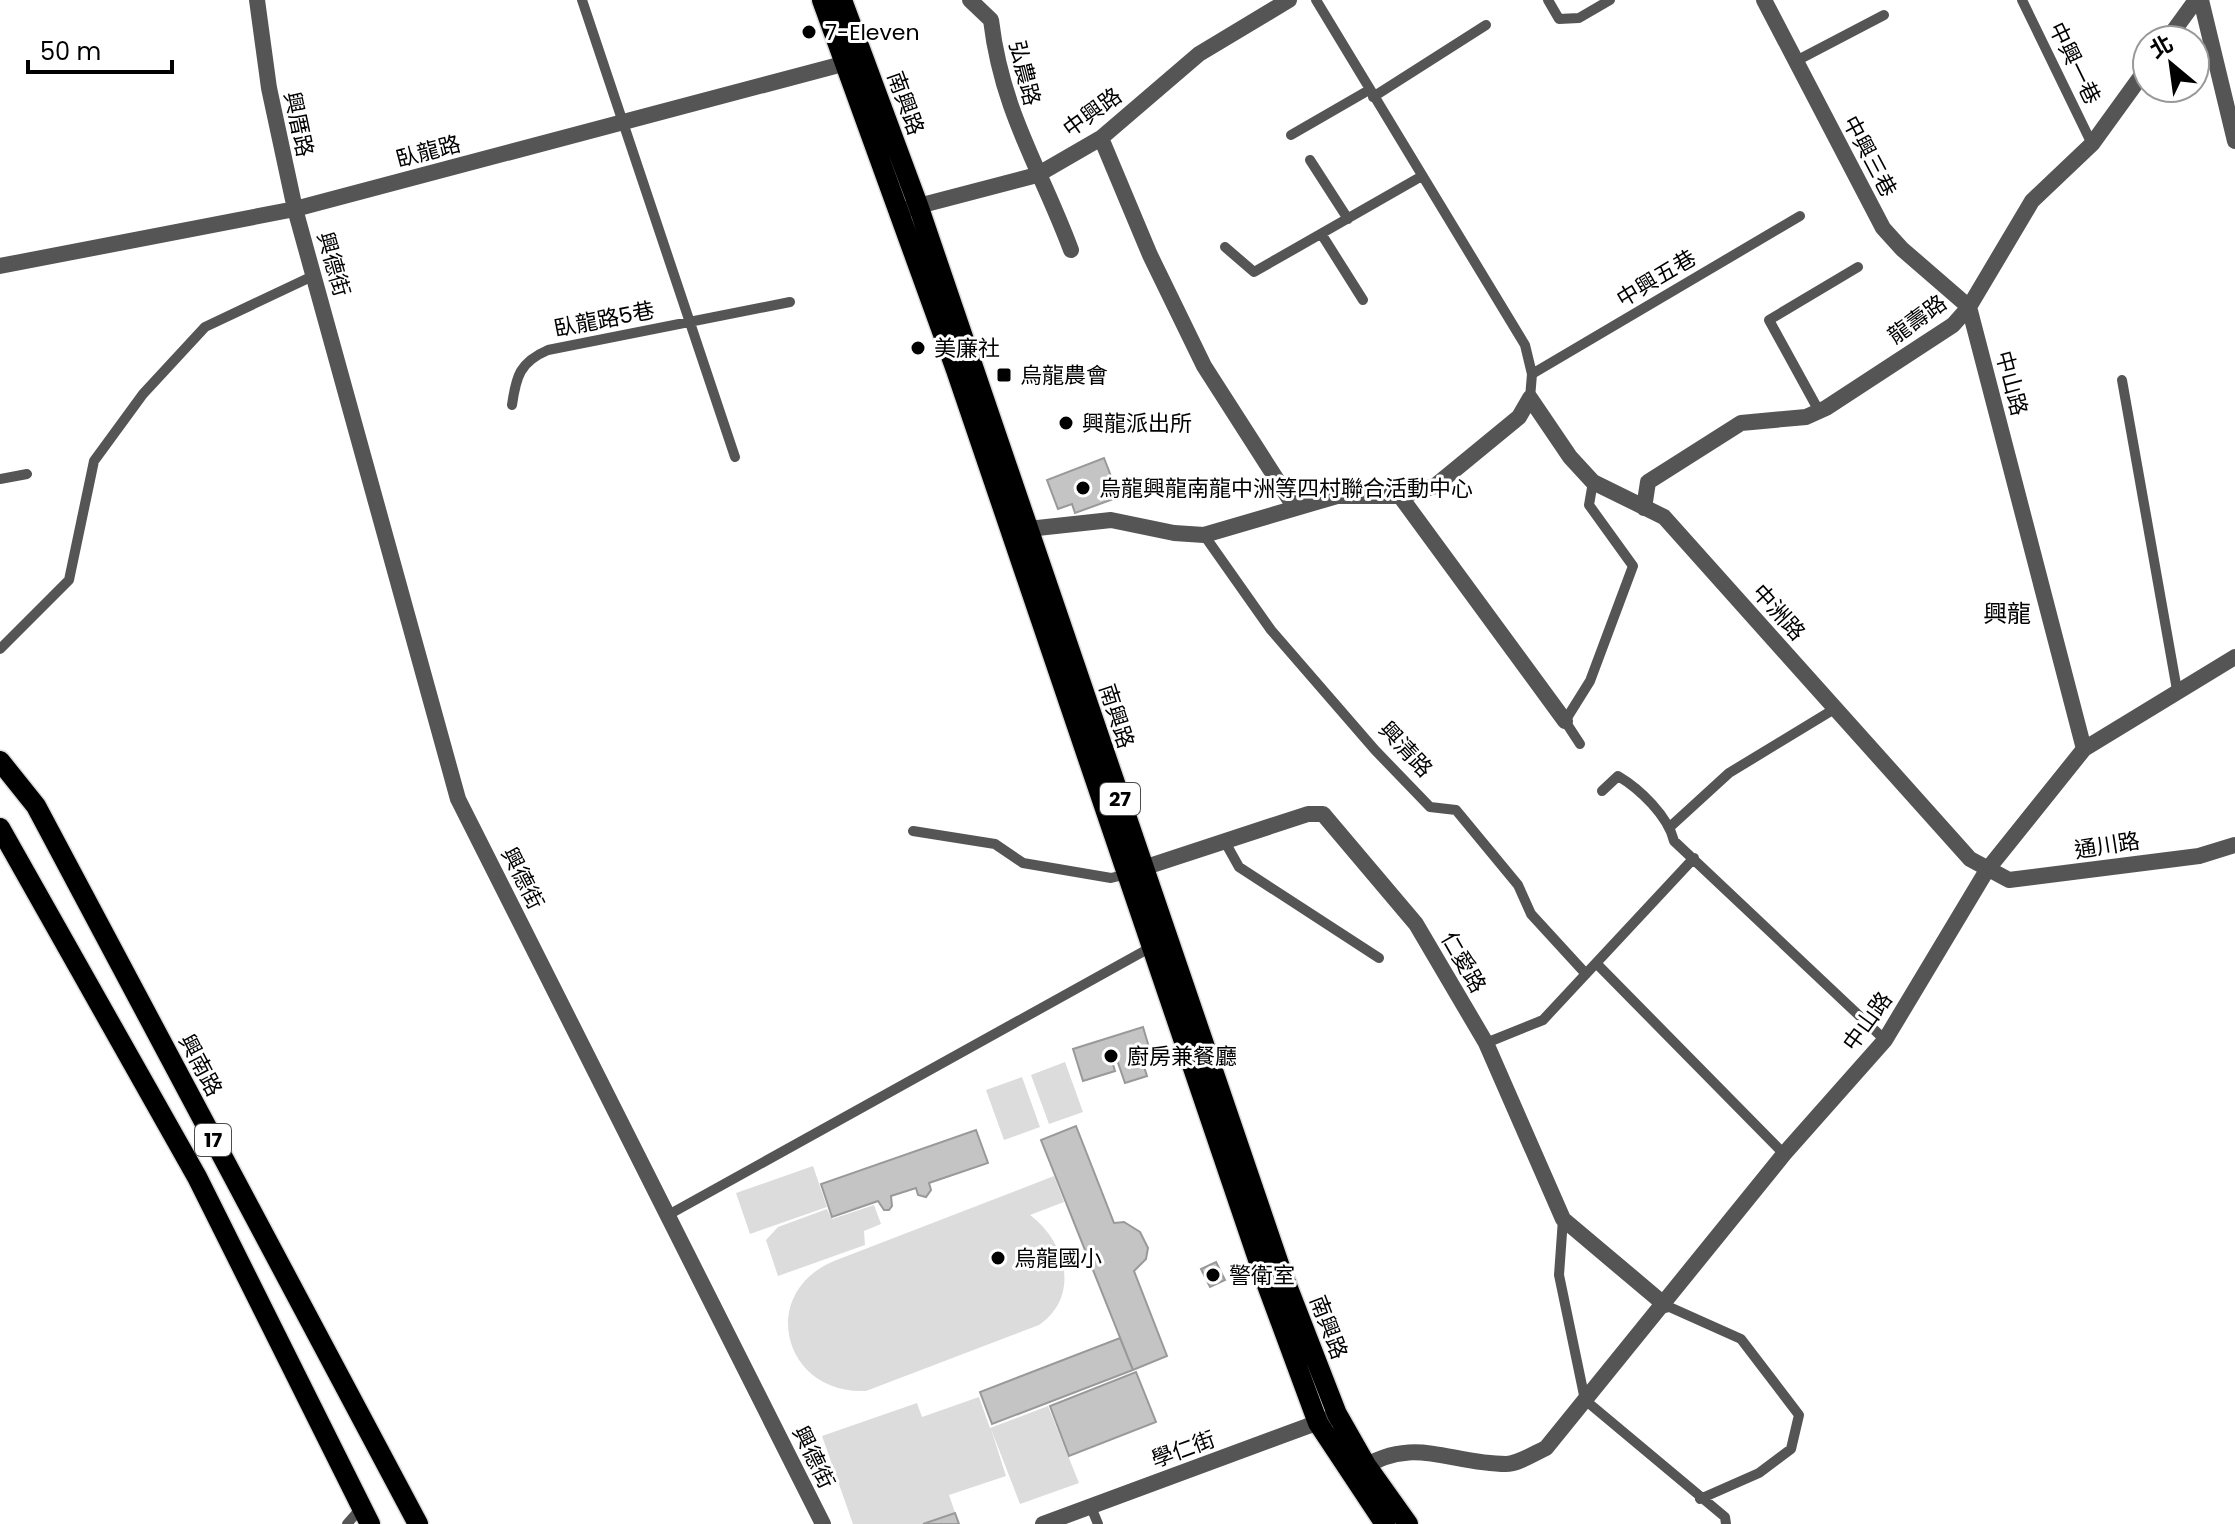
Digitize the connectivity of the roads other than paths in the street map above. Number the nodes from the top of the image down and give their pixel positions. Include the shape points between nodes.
1 (257, 0) edge
2 (582, 0) edge
3 (822, 0) edge
4 (842, 0) edge
5 (970, 0) edge
6 (1289, 0) edge
7 (1316, 0) edge
8 (1548, 0) edge
9 (1610, 0) edge
10 (1764, 0) edge
11 (2022, 0) edge
12 (2199, 0) edge
13 (1884, 15) dead end
14 (2180, 24) edge
15 (1486, 25) dead end
16 (855, 61) junction
17 (1796, 61) junction
18 (2131, 90) edge
19 (1371, 93) junction
20 (625, 122) junction
21 (1291, 135) dead end
22 (1101, 138) junction
23 (2235, 141) edge
24 (2092, 144) junction
25 (1310, 160) dead end
26 (1037, 175) junction
27 (1422, 176) junction
28 (918, 205) junction
29 (295, 209) junction
30 (898, 212) junction
31 (1800, 216) dead end
32 (1348, 219) junction
33 (1322, 235) junction
34 (1225, 247) dead end
35 (1071, 250) dead end
36 (0, 266) edge
37 (1858, 267) dead end
38 (315, 275) junction
39 (1363, 300) dead end
40 (790, 302) dead end
41 (1969, 307) junction
42 (692, 322) junction
43 (1532, 374) junction
44 (2122, 380) dead end
45 (1530, 398) junction
46 (512, 405) dead end
47 (1819, 411) junction
48 (735, 457) dead end
49 (27, 474) dead end
50 (0, 479) edge
51 (1593, 482) junction
52 (1400, 496) junction
53 (1295, 508) junction
54 (1644, 508) junction
55 (1019, 530) junction
56 (1204, 535) junction
57 (0, 649) edge
58 (2235, 657) edge
59 (2177, 690) junction
60 (1836, 708) junction
61 (1565, 721) junction
62 (1580, 744) dead end
63 (2084, 749) junction
64 (0, 761) edge
65 (1602, 791) dead end
66 (1671, 826) junction
67 (0, 828) edge
68 (913, 831) dead end
69 (1225, 842) junction
70 (2235, 845) edge
71 (1694, 858) junction
72 (1987, 870) junction
73 (1135, 871) junction
74 (1161, 943) junction
75 (1379, 958) dead end
76 (1596, 963) junction
77 (1586, 974) junction
78 (1885, 1040) junction
79 (1486, 1043) junction
80 (1784, 1154) junction
81 (670, 1214) junction
82 (1563, 1219) junction
83 (1665, 1305) junction
84 (1585, 1400) junction
85 (1337, 1414) junction
86 (1318, 1423) junction
87 (1359, 1471) junction
88 (1700, 1499) junction
89 (1091, 1507) junction
90 (366, 1516) edge
91 (1726, 1520) edge
92 (347, 1524) edge
93 (418, 1524) edge
94 (823, 1524) edge
95 (1043, 1524) edge
96 (1098, 1524) edge
97 (1385, 1524) edge
98 (1408, 1524) edge

1 - 29 street, 興厝路
2 - 20 lane, 臥龍路5巷
3 - 16 main road, 南興路 / 27
4 - 16 main road, 南興路 / 27
5 - 26 street, 弘農路 via 991,20 997,67
6 - 22 street, 中興路 via 1199,54
7 - 19 lane
8 - 9 lane via 1559,19 1579,18
10 - 17 street, 中興三巷
11 - 24 lane, 中興一巷
12 - 14 street
12 - 23 street
13 - 17 lane
15 - 19 lane
16 - 20 street, 臥龍路
16 - 28 main road, 南興路 / 27
16 - 30 main road, 南興路 / 27
17 - 41 street, 中興三巷 via 1883,228
18 - 24 street, 龍壽路
19 - 21 lane
19 - 27 lane
20 - 29 street, 臥龍路
20 - 42 lane, 臥龍路5巷
22 - 26 street, 中興路
22 - 53 street via 1204,366
24 - 41 street, 龍壽路 via 2032,201
25 - 32 lane
26 - 28 street, 中興路
26 - 35 street, 弘農路 via 1047,185
27 - 32 lane
27 - 43 lane via 1525,345
28 - 30 street, 中興路
28 - 55 main road, 南興路 / 27
29 - 36 street, 臥龍路
29 - 38 street, 興德街
30 - 55 main road, 南興路 / 27
31 - 43 lane, 中興五巷
32 - 33 lane
33 - 34 lane via 1254,272
33 - 39 lane
37 - 47 lane via 1769,320
38 - 57 lane via 205,327 143,394 94,461 69,580
38 - 81 street, 興德街 via 458,799
40 - 42 lane, 臥龍路5巷
41 - 47 street, 龍壽路 via 1953,325
41 - 63 street, 中山路
42 - 46 lane, 臥龍路5巷 via 548,350 527,359 516,376
42 - 48 lane, 臥龍路5巷
43 - 45 lane
44 - 59 lane
45 - 51 street, 中洲路
45 - 52 street via 1519,417 1435,486
47 - 54 street, 龍壽路 via 1741,423 1648,482
49 - 50 lane
51 - 54 street, 中洲路
51 - 61 lane via 1589,505 1633,566 1590,681
52 - 53 street via 1337,496
52 - 61 street
53 - 56 street
54 - 60 street, 中洲路 via 1664,517
55 - 56 street via 1111,520
55 - 73 main road, 南興路 / 27
56 - 77 lane, 興清路 via 1271,630 1375,750 1430,807 1456,810 1518,885 1531,914
58 - 59 street, 中山路
59 - 63 street, 中山路
60 - 66 lane via 1729,773
60 - 72 street, 中洲路 via 1970,859
61 - 62 lane
63 - 72 street, 中山路
64 - 93 main road, 興南路 / 17 via 36,806
65 - 66 lane via 1618,776
66 - 71 lane via 1674,841
67 - 90 main road, 17 via 197,1177
68 - 73 lane via 995,844 1023,863 1111,878
69 - 73 street, 仁愛路
69 - 75 lane via 1239,867
69 - 79 street, 仁愛路 via 1308,814 1323,814 1416,924
70 - 72 street, 通川路 via 2199,856 2009,880
71 - 76 lane
71 - 78 lane
72 - 78 street, 中山路
73 - 74 main road, 南興路 / 27
74 - 81 lane
74 - 85 main road, 南興路 / 27
74 - 86 main road, 南興路 / 27 via 1264,1277
76 - 77 lane
76 - 80 lane
77 - 79 lane via 1543,1020
78 - 80 street, 中山路
79 - 82 street, 仁愛路
80 - 83 street, 中山路
81 - 94 street, 興德街
82 - 83 street, 仁愛路
82 - 84 lane via 1559,1275
83 - 84 street, 中山路
83 - 88 lane via 1741,1339 1799,1415 1791,1449 1759,1473
84 - 87 street, 中山路 via 1546,1448 1508,1465 1417,1450 1382,1456
84 - 88 lane
85 - 86 street, 學仁街
85 - 87 main road, 南興路 / 27
86 - 87 main road, 南興路 / 27
86 - 89 street, 學仁街
87 - 97 main road, 南興路 / 27
87 - 98 main road, 南興路 / 27
88 - 91 lane
89 - 95 street, 學仁街
89 - 96 lane
90 - 92 lane

